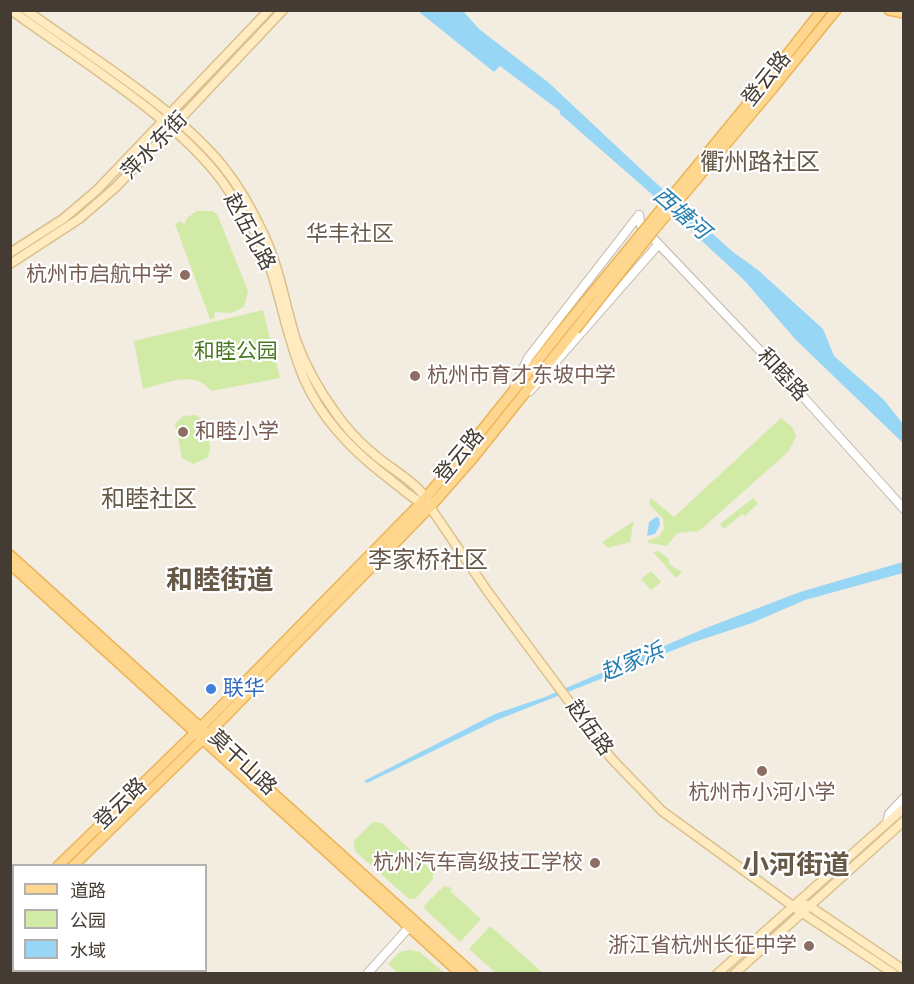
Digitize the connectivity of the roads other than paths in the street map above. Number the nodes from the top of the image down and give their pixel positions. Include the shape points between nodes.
1 (11, 10) edge
2 (26, 10) edge
3 (269, 10) edge
4 (283, 10) edge
5 (822, 10) edge
6 (836, 10) edge
7 (889, 10) edge
8 (903, 13) edge
9 (768, 86) junction
10 (164, 117) junction
11 (175, 126) junction
12 (658, 244) junction
13 (10, 253) edge
14 (10, 264) edge
15 (510, 403) junction
16 (424, 499) junction
17 (430, 507) junction
18 (903, 509) edge
19 (10, 555) edge
20 (10, 564) edge
21 (202, 733) junction
22 (903, 798) edge
23 (902, 809) edge
24 (903, 820) edge
25 (887, 823) junction
26 (60, 864) edge
27 (75, 864) edge
28 (794, 905) junction
29 (808, 905) junction
30 (801, 912) junction
31 (412, 924) junction
32 (903, 970) edge
33 (367, 974) edge
34 (461, 974) edge
35 (473, 974) edge
36 (717, 974) edge
37 (734, 974) edge
38 (894, 974) edge

1 - 10 main road, 赵伍北路
2 - 10 main road, 赵伍北路
3 - 10 main road, 萍水东街
4 - 11 main road, 萍水东街
5 - 9 main road, 登云路
6 - 9 main road, 登云路
7 - 8 main road
9 - 15 main road, 登云路, bridge
10 - 11 main road, 赵伍北路
10 - 13 main road, 萍水东街 via 96,191 63,219
11 - 14 main road, 萍水东街 via 79,219
11 - 16 main road, 赵伍北路 via 223,166 251,210 278,270 301,352 335,413
12 - 15 street via 543,380
12 - 15 street, 和睦路 via 641,226 639,216 528,358
12 - 18 street, 和睦路 via 788,380
15 - 16 main road, 登云路
15 - 17 main road, 登云路
16 - 17 main road, 赵伍路
16 - 21 main road, 登云路
17 - 21 main road, 登云路
17 - 28 main road, 赵伍路 via 611,758 662,811
19 - 21 main road, 莫干山路
20 - 21 main road, 莫干山路
21 - 26 main road, 登云路
21 - 27 main road, 登云路
21 - 31 main road, 莫干山路
22 - 25 street via 889,814
23 - 25 main road
24 - 29 main road
25 - 28 main road
28 - 29 main road
28 - 30 main road, 赵伍路
28 - 36 main road
29 - 30 main road
29 - 32 main road
30 - 37 main road
30 - 38 main road, 赵伍路
31 - 33 street
31 - 34 main road, 莫干山路
31 - 35 main road, 莫干山路

